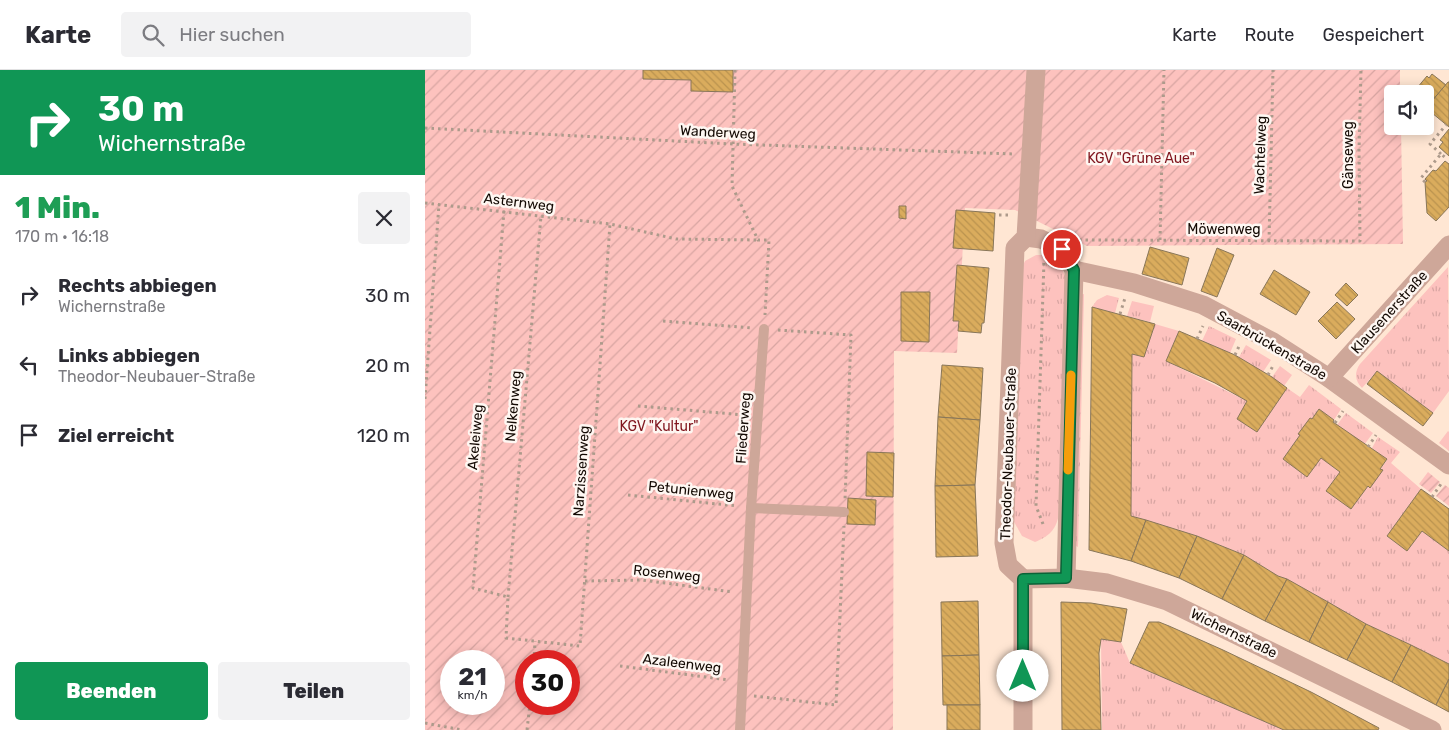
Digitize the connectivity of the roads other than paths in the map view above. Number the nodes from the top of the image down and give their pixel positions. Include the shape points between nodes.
1 (1036, 70) edge
2 (1035, 238) junction
3 (1449, 245) edge
4 (1074, 270) junction
5 (764, 328) road end
6 (1329, 378) junction
7 (1446, 473) edge
8 (751, 508) junction
9 (844, 512) dead end
10 (1066, 578) junction
11 (1023, 579) junction
12 (740, 730) edge
13 (1023, 730) edge
14 (1432, 730) edge

1 - 2 street, Theodor-Neubauer-Straße
2 - 4 street via 1062,249
2 - 11 street, Theodor-Neubauer-Straße via 1015,248 1004,544 1008,565
3 - 6 street, Klausenerstraße
4 - 6 street, Saarbrückenstraße via 1134,283 1203,305 1273,342
4 - 10 street
5 - 8 lane, Fliederweg
6 - 7 street, Saarbrückenstraße
8 - 9 lane
8 - 12 lane, Fliederweg
10 - 11 street, Wichernstraße
10 - 14 street, Wichernstraße via 1107,583 1167,601
11 - 13 street

